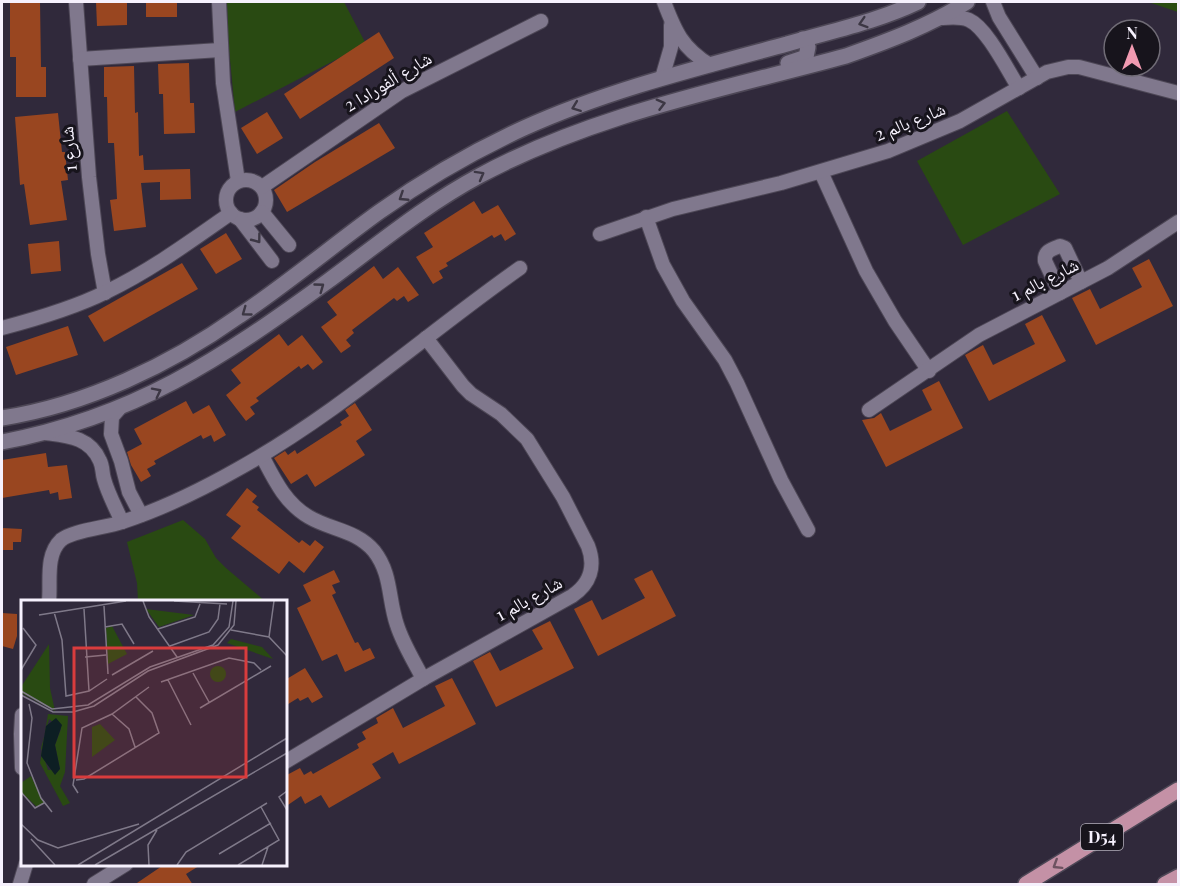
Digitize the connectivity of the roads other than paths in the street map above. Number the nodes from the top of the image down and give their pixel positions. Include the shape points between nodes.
1 (76, 2) edge
2 (219, 2) edge
3 (664, 2) edge
4 (918, 2) edge
5 (967, 2) edge
6 (993, 2) edge
7 (999, 17) junction
8 (940, 18) junction
9 (541, 21) dead end
10 (980, 28) junction
11 (803, 39) junction
12 (1015, 43) junction
13 (677, 46) junction
14 (220, 50) junction
15 (998, 55) junction
16 (80, 59) junction
17 (710, 65) junction
18 (662, 78) junction
19 (1037, 78) junction
20 (1019, 88) junction
21 (1179, 93) edge
22 (691, 96) junction
23 (484, 149) junction
24 (821, 172) junction
25 (238, 181) junction
26 (262, 187) junction
27 (455, 190) junction
28 (262, 212) junction
29 (236, 216) junction
30 (646, 217) junction
31 (1179, 222) edge
32 (600, 234) dead end
33 (289, 245) dead end
34 (272, 261) dead end
35 (520, 268) dead end
36 (1081, 282) junction
37 (105, 293) junction
38 (1060, 293) junction
39 (2, 328) edge
40 (426, 338) junction
41 (928, 371) junction
42 (119, 409) junction
43 (869, 410) dead end
44 (2, 418) edge
45 (45, 433) junction
46 (2, 442) edge
47 (114, 445) junction
48 (94, 451) junction
49 (262, 456) junction
50 (122, 469) junction
51 (103, 477) junction
52 (141, 515) junction
53 (122, 522) junction
54 (808, 530) dead end
55 (49, 600) edge
56 (423, 679) junction
57 (286, 761) edge
58 (1179, 790) edge
59 (26, 865) edge
60 (124, 865) edge
61 (1179, 877) edge
62 (20, 885) edge
63 (94, 885) edge
64 (1026, 885) edge
65 (1165, 885) edge

1 - 16 street, شارع 1
2 - 14 street
3 - 13 street via 676,32
4 -> 11 street via 876,20
5 - 8 street
6 - 7 street
7 - 10 street
7 - 12 street
8 - 10 street via 967,19
8 - 22 street via 846,56
9 - 26 street, شارع ألفورادا 2 via 402,91
10 - 15 street
11 - 17 street
11 - 22 street via 808,47 806,57
12 - 15 street via 1008,52
12 - 19 street
13 - 17 street
13 - 18 street
14 - 16 street
14 - 25 street via 226,116
15 - 20 street
16 - 37 street, شارع 1 via 95,234
17 - 18 street
18 -> 23 street via 554,115
19 - 20 street, شارع بالم 2
19 - 21 street, شارع بالم 2 via 1057,68 1079,68
20 - 24 street, شارع بالم 2 via 934,133
27 -> 22 street via 509,160 569,135
23 - 27 street via 478,160 457,175
23 -> 44 street via 381,211 240,316 172,357 98,391
24 - 30 street, شارع بالم 2
24 - 41 street via 871,279
25 - 26 street via 251,180
25 - 29 street via 226,196
26 - 28 street via 266,199
42 -> 27 street via 181,380 235,347
28 - 29 street via 250,219
28 - 33 street
29 -> 34 street
29 - 37 street
30 - 32 street, شارع بالم 2
30 - 54 street via 663,265 725,360
31 - 36 street, شارع بالم 1
35 - 40 street
36 - 38 street, شارع بالم 1
36 - 38 street via 1065,248 1048,251 1045,261
37 - 39 street
38 - 41 street, شارع بالم 1 via 979,335
40 - 49 street
40 - 56 street, شارع بالم 1 via 471,394 511,422 527,439 583,537 592,565 591,575 580,591
41 - 43 street, شارع بالم 1
42 - 45 street
42 - 47 street via 111,423
45 - 46 street
45 - 48 street via 76,437
47 - 48 street via 102,443
47 - 50 street
48 - 51 street
49 - 52 street
49 - 56 street via 293,506 310,518 354,534 380,559 389,581 397,625
50 - 51 street via 115,479
50 - 52 street
51 - 53 street
52 - 53 street
53 - 55 street via 61,541 52,556
56 - 57 street, شارع بالم 1
58 -> 64 main road, D54
59 - 62 street
60 - 63 street
61 - 65 main road

